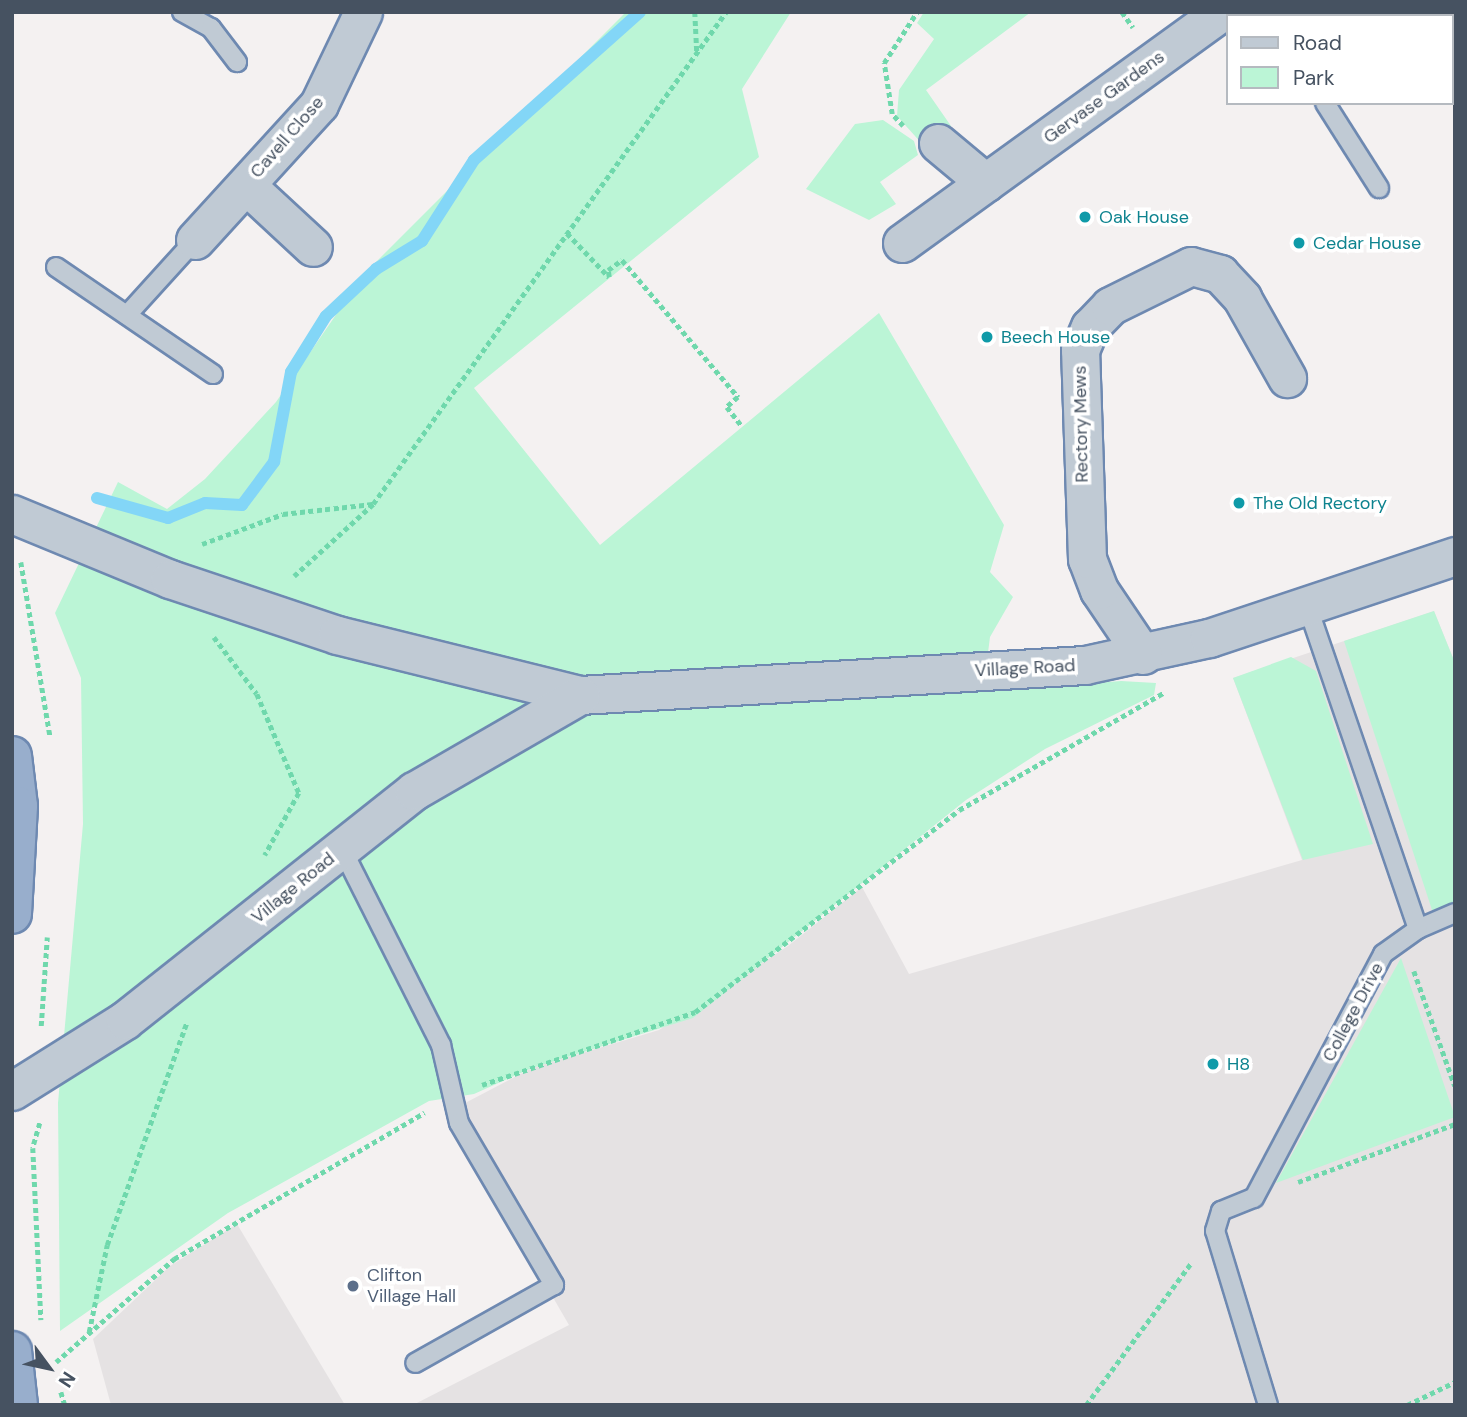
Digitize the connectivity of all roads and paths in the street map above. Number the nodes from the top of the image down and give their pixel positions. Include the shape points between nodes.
1 (182, 12) edge
2 (363, 12) edge
3 (695, 12) edge
4 (726, 12) edge
5 (917, 12) edge
6 (1221, 12) edge
7 (697, 54) junction
8 (237, 62) dead end
9 (1326, 105) edge
10 (938, 144) joint
11 (986, 183) junction
12 (246, 185) junction
13 (1379, 188) dead end
14 (567, 233) junction
15 (195, 240) joint
16 (902, 243) dead end
17 (313, 247) dead end
18 (56, 267) dead end
19 (127, 315) junction
20 (213, 374) dead end
21 (1287, 378) dead end
22 (742, 426) dead end
23 (373, 504) junction
24 (12, 514) edge
25 (191, 542) dead end
26 (1455, 556) edge
27 (1308, 607) junction
28 (258, 609) junction
29 (1143, 655) junction
30 (1170, 689) dead end
31 (580, 695) junction
32 (12, 756) edge
33 (342, 849) junction
34 (1455, 913) edge
35 (12, 914) edge
36 (1410, 933) junction
37 (1455, 1086) edge
38 (12, 1091) edge
39 (452, 1098) junction
40 (43, 1116) dead end
41 (1455, 1124) edge
42 (1254, 1198) junction
43 (1214, 1231) junction
44 (43, 1330) dead end
45 (30, 1352) edge
46 (415, 1363) dead end
47 (53, 1365) junction
48 (1455, 1382) edge
49 (18, 1405) edge
50 (65, 1405) edge
51 (1086, 1405) edge
52 (1268, 1405) edge
53 (1407, 1405) edge

1 - 8 lane via 211,28
2 - 12 street, Cavell Close via 319,104
3 - 7 path
4 - 7 path
5 - 10 path via 884,63 892,114 927,151
6 - 11 street, Gervase Gardens
7 - 14 path
9 - 13 lane
10 - 11 street
11 - 16 street, Gervase Gardens
12 - 15 street, Cavell Close
12 - 17 street, Cavell Close
14 - 22 path via 609,277 608,270 622,260 738,397 727,407
14 - 23 path
15 - 19 lane, Cavell Close
18 - 19 lane
19 - 20 lane
21 - 29 street, Rectory Mews via 1242,298 1220,274 1200,268 1191,266 1157,280 1110,306 1090,327 1080,350 1087,559
23 - 25 path via 283,514 204,545
23 - 28 path
24 - 28 street, Village Road
26 - 27 street, Village Road
27 - 29 street, Village Road
27 - 36 lane
28 - 31 street, Village Road via 423,658
29 - 31 street, Village Road via 1085,665
30 - 39 path via 959,810 695,1012 523,1067
31 - 33 street, Village Road via 414,792
32 - 35 highway via 18,806
33 - 38 street, Village Road via 104,1035
33 - 39 lane via 441,1045
34 - 36 lane
36 - 37 path
36 - 42 lane, College Drive via 1383,954
39 - 46 lane via 459,1124 554,1285
39 - 47 path via 174,1258
40 - 44 path via 33,1160
41 - 42 path
42 - 43 lane via 1221,1211
43 - 51 path
43 - 52 lane
45 - 47 path
45 - 49 highway
47 - 50 path
48 - 53 path

